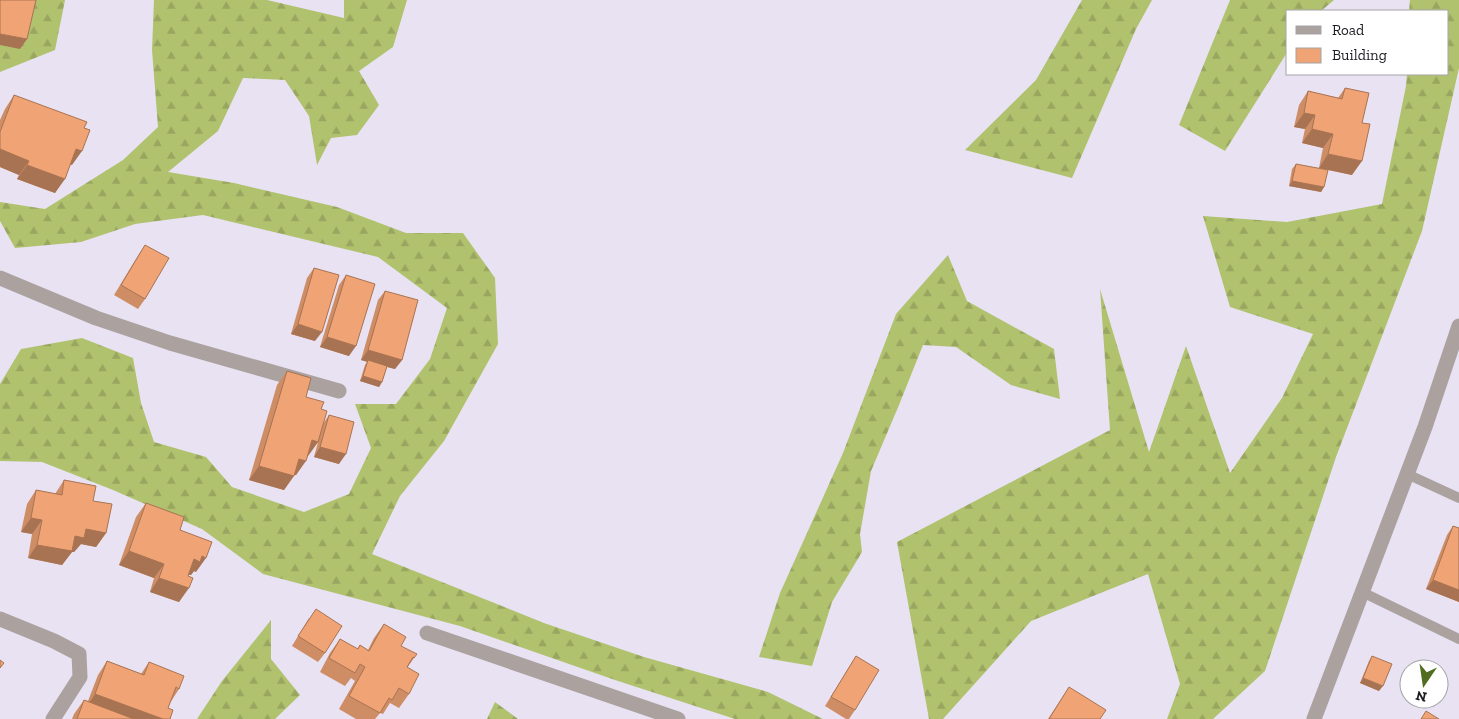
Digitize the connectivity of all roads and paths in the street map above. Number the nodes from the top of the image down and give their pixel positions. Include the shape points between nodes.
1 (0, 278) edge
2 (1459, 326) edge
3 (340, 391) dead end
4 (1407, 474) junction
5 (1459, 498) edge
6 (1362, 592) junction
7 (0, 619) edge
8 (427, 633) dead end
9 (1459, 639) edge
10 (53, 719) edge
11 (678, 719) edge
12 (1314, 719) edge

1 - 3 street via 96,318 161,340
2 - 4 street
4 - 5 lane
4 - 6 street
6 - 9 lane
6 - 12 street
7 - 10 street via 79,654 80,677
8 - 11 street

